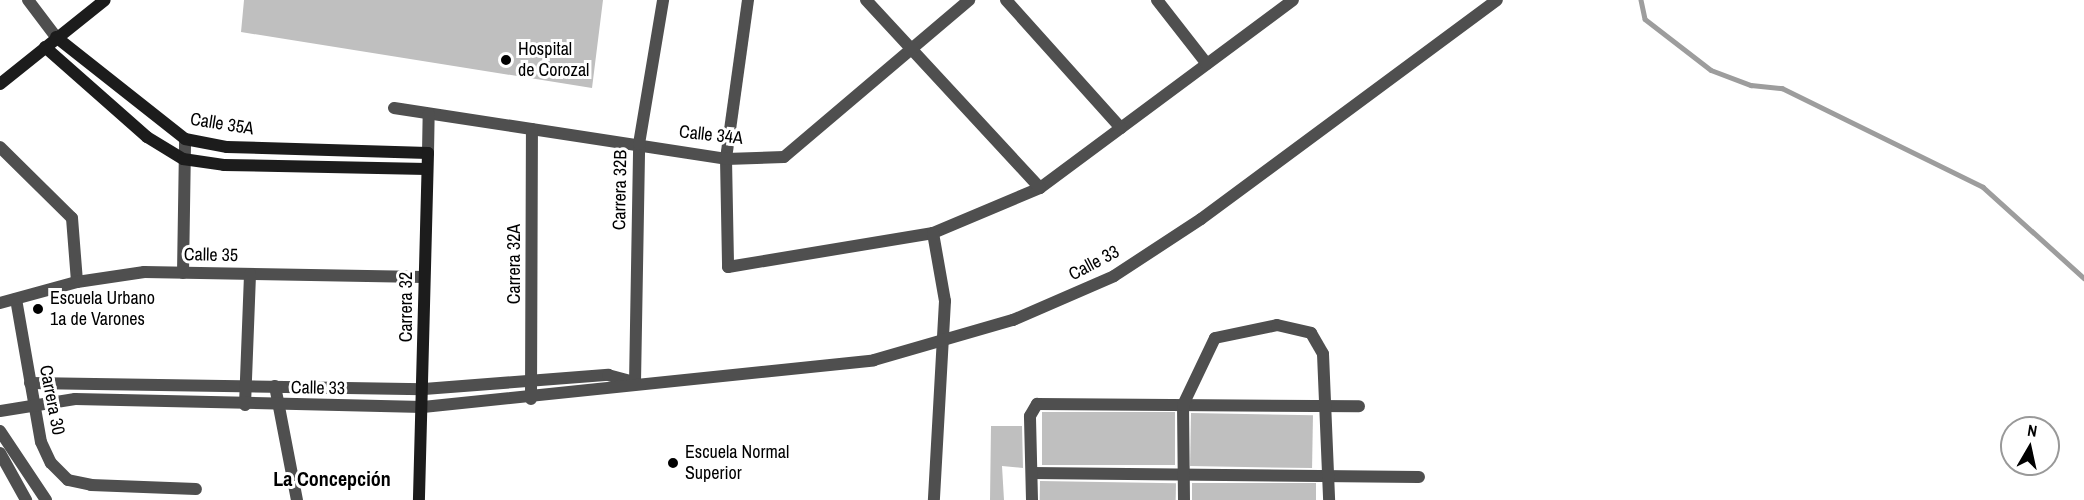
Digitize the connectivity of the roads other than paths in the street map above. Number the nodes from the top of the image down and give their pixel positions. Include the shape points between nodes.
1 (27, 0) edge
2 (105, 0) edge
3 (663, 0) edge
4 (748, 0) edge
5 (866, 0) edge
6 (969, 0) edge
7 (1006, 0) edge
8 (1157, 0) edge
9 (1293, 0) edge
10 (1497, 0) edge
11 (56, 37) junction
12 (45, 47) junction
13 (912, 50) junction
14 (1207, 64) junction
15 (0, 84) edge
16 (394, 108) dead end
17 (429, 114) junction
18 (1121, 128) junction
19 (532, 129) junction
20 (185, 139) junction
21 (639, 144) junction
22 (0, 147) edge
23 (428, 153) junction
24 (183, 159) junction
25 (726, 159) junction
26 (427, 169) junction
27 (1040, 188) junction
28 (933, 233) junction
29 (183, 273) junction
30 (250, 274) junction
31 (424, 277) junction
32 (76, 282) junction
33 (16, 298) junction
34 (0, 303) edge
35 (944, 340) junction
36 (531, 380) junction
37 (30, 383) junction
38 (635, 383) junction
39 (246, 385) junction
40 (275, 386) junction
41 (424, 389) junction
42 (531, 399) junction
43 (33, 403) junction
44 (245, 405) junction
45 (277, 405) junction
46 (1183, 405) junction
47 (1324, 406) junction
48 (1359, 406) dead end
49 (423, 407) junction
50 (0, 411) edge
51 (0, 431) edge
52 (0, 453) edge
53 (1032, 473) junction
54 (1328, 476) junction
55 (1419, 477) dead end
56 (1183, 479) junction
57 (196, 489) dead end
58 (26, 500) edge
59 (46, 500) edge
60 (297, 500) edge
61 (419, 500) edge
62 (934, 500) edge
63 (1032, 500) edge
64 (1184, 500) edge
65 (1329, 500) edge

1 - 11 street, Calle 35A
2 - 11 street
3 - 21 street, Carrera 32B
4 - 25 street
5 - 13 street
6 - 13 street, Calle 34A
7 - 18 street
8 - 14 street
9 - 14 street
10 - 35 street, Calle 33 via 1201,219 1114,276 1013,320
11 - 12 street
11 - 20 street, Calle 35A
12 - 15 street
12 - 24 street, Calle 35A via 147,137
13 - 25 street, Calle 34A via 784,157
13 - 27 street
14 - 18 street
16 - 17 street, Calle 34A
17 - 19 street, Calle 34A
17 - 23 street, Carrera 32
18 - 27 street
19 - 21 street, Calle 34A
19 - 36 street, Carrera 32A
20 - 23 street, Calle 35A via 227,147
20 - 24 street
21 - 25 street, Calle 34A
21 - 38 street, Carrera 32B
22 - 32 street via 72,218
23 - 26 street, Carrera 32
24 - 26 street, Calle 35A via 224,165
24 - 29 street
25 - 28 street via 728,267
26 - 31 street, Carrera 32
27 - 28 street
28 - 35 street via 945,301
29 - 30 street, Calle 35
29 - 32 street, Calle 35
30 - 31 street, Calle 35
30 - 39 street
31 - 41 street, Carrera 32
32 - 33 street, Calle 35
33 - 34 street, Calle 35
33 - 37 street, Carrera 30
35 - 38 street, Calle 33 via 874,360 777,374
35 - 62 street
36 - 38 street, Calle 33 via 608,375
36 - 41 street, Calle 33
36 - 42 street, Carrera 32A
37 - 39 street, Calle 33
37 - 43 street, Carrera 30
38 - 42 street, Calle 33
39 - 40 street, Calle 33
39 - 44 street
40 - 41 street, Calle 33
40 - 45 street
41 - 49 street, Carrera 32
42 - 49 street, Calle 33
43 - 44 street, Calle 33 via 75,399
43 - 50 street, Calle 33
43 - 57 street, Carrera 30 via 40,442 68,480
44 - 45 street, Calle 33
45 - 49 street, Calle 33
45 - 60 street
46 - 47 street
46 - 47 street via 1215,338 1277,326 1311,333 1323,354
46 - 53 street via 1031,407
46 - 56 street
47 - 48 street
47 - 54 street
49 - 61 street, Carrera 32
51 - 59 street
52 - 58 street
53 - 56 street
53 - 63 street
54 - 55 street
54 - 56 street
54 - 65 street
56 - 64 street

